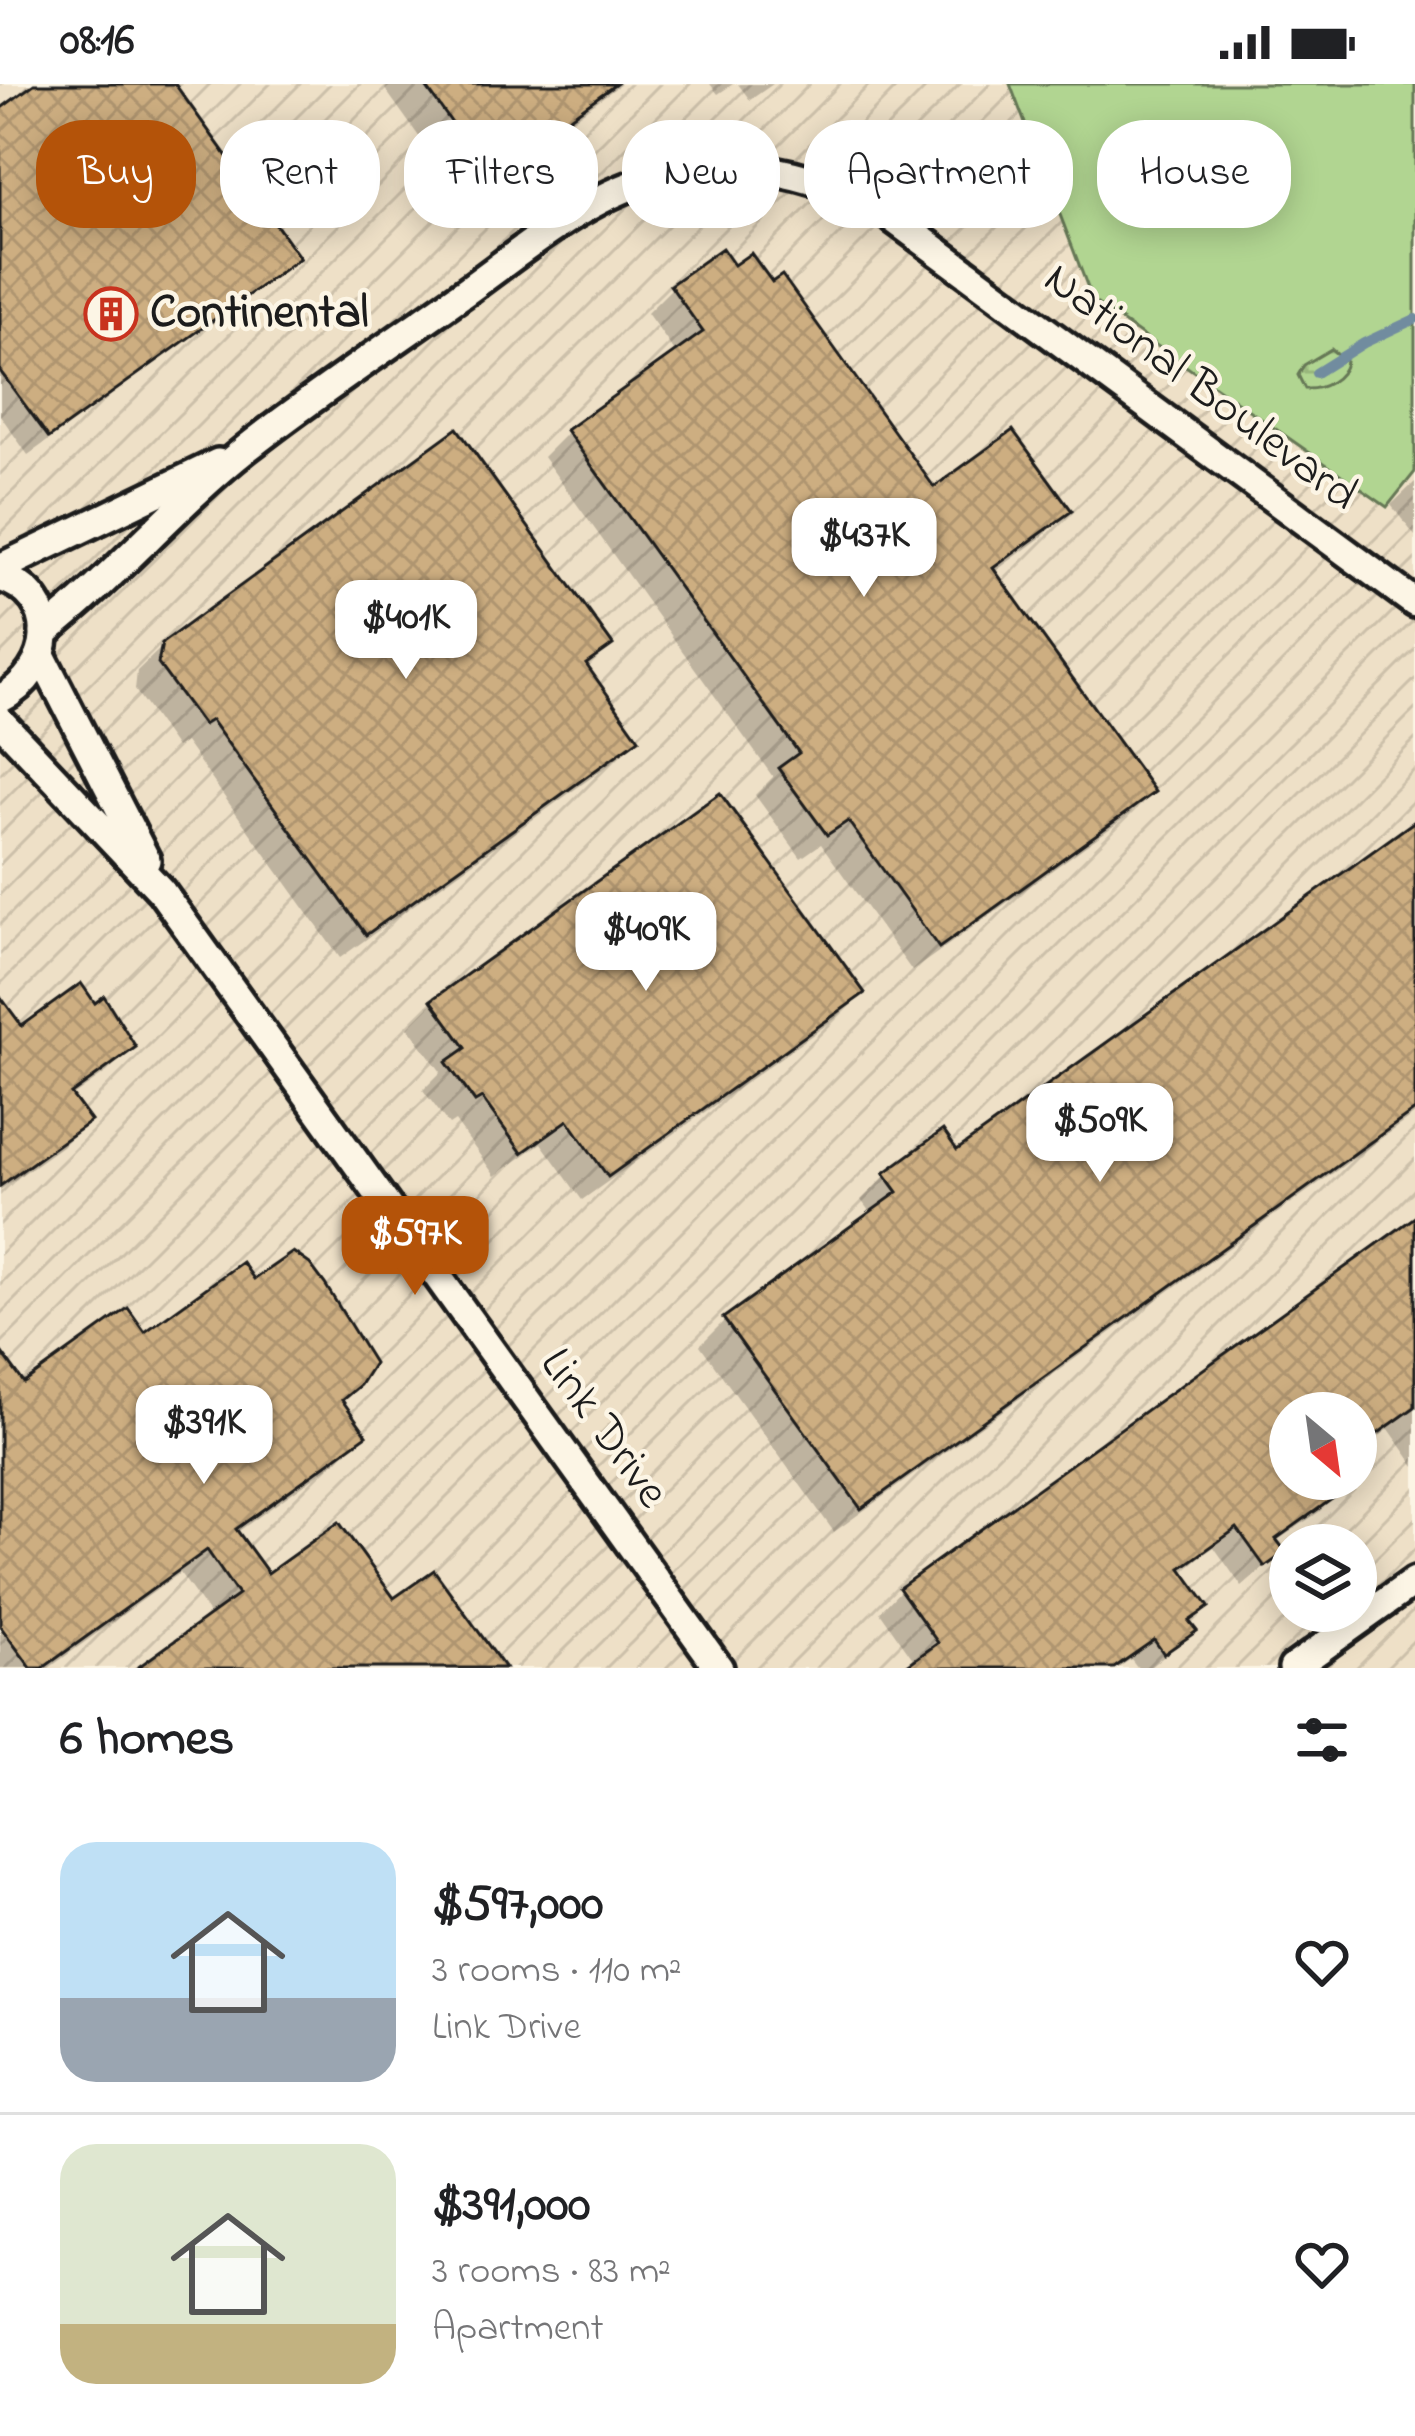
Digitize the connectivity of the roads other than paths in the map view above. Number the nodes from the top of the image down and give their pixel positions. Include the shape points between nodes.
1 (244, 450) junction
2 (0, 573) edge
3 (1415, 603) edge
4 (43, 645) junction
5 (0, 699) edge
6 (0, 721) edge
7 (161, 891) junction
8 (1415, 1581) edge
9 (719, 1668) edge
10 (1293, 1668) edge

1 - 2 street, National Boulevard
1 - 3 street, National Boulevard via 604,197 707,167 778,170 877,206
1 - 4 street, National Boulevard
2 - 4 street, Link Drive via 40,612
4 - 5 street, National Boulevard via 32,676
4 - 7 street, Link Drive
6 - 7 street, Link Drive
7 - 9 street, Link Drive
8 - 10 street

